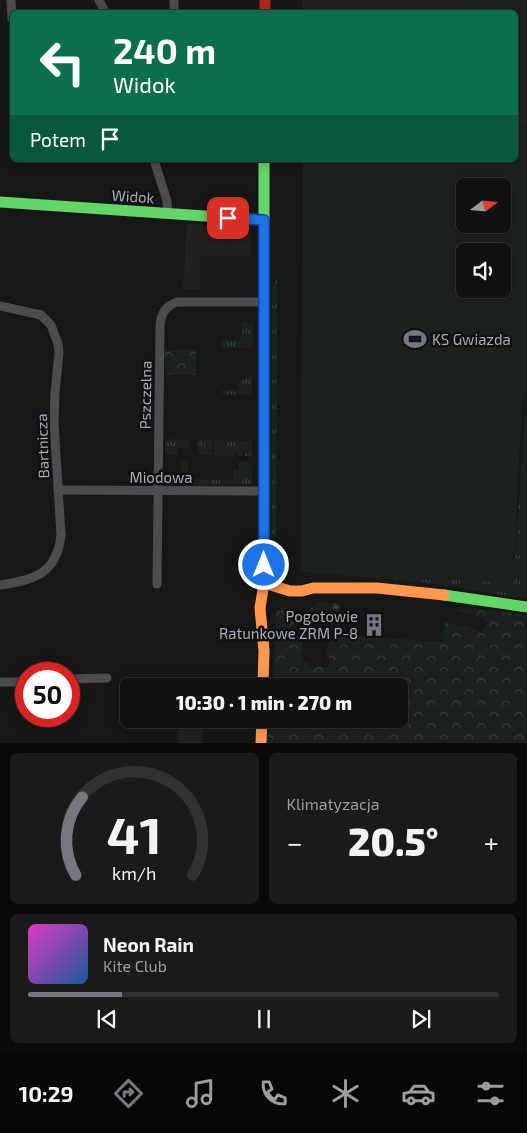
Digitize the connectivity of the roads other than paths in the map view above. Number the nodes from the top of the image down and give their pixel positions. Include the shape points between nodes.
1 (155, 162) edge
2 (264, 162) edge
3 (0, 202) edge
4 (168, 214) junction
5 (264, 220) junction
6 (264, 302) junction
7 (0, 306) edge
8 (58, 490) junction
9 (157, 491) junction
10 (263, 491) junction
11 (264, 583) junction
12 (157, 584) dead end
13 (0, 585) edge
14 (527, 607) edge
15 (107, 678) dead end
16 (262, 678) edge
17 (80, 679) edge
18 (0, 682) edge
19 (15, 682) edge
20 (262, 728) edge
21 (261, 743) edge

1 - 4 street
2 - 5 main road
3 - 4 main road, Widok
4 - 5 main road, Widok
5 - 6 main road
6 - 9 street, Pszczelna via 182,302 165,308 160,326
6 - 10 main road
7 - 8 street, Bartnicza via 41,315 57,338 59,353 54,423
8 - 9 street, Miodowa
8 - 13 street, Bartnicza via 61,535 57,554 50,566 32,579
9 - 10 street, Miodowa
9 - 12 street, Pszczelna
10 - 11 main road
11 - 14 main road via 290,591 377,588
11 - 16 main road via 269,608
15 - 17 street
18 - 19 street
20 - 21 main road

